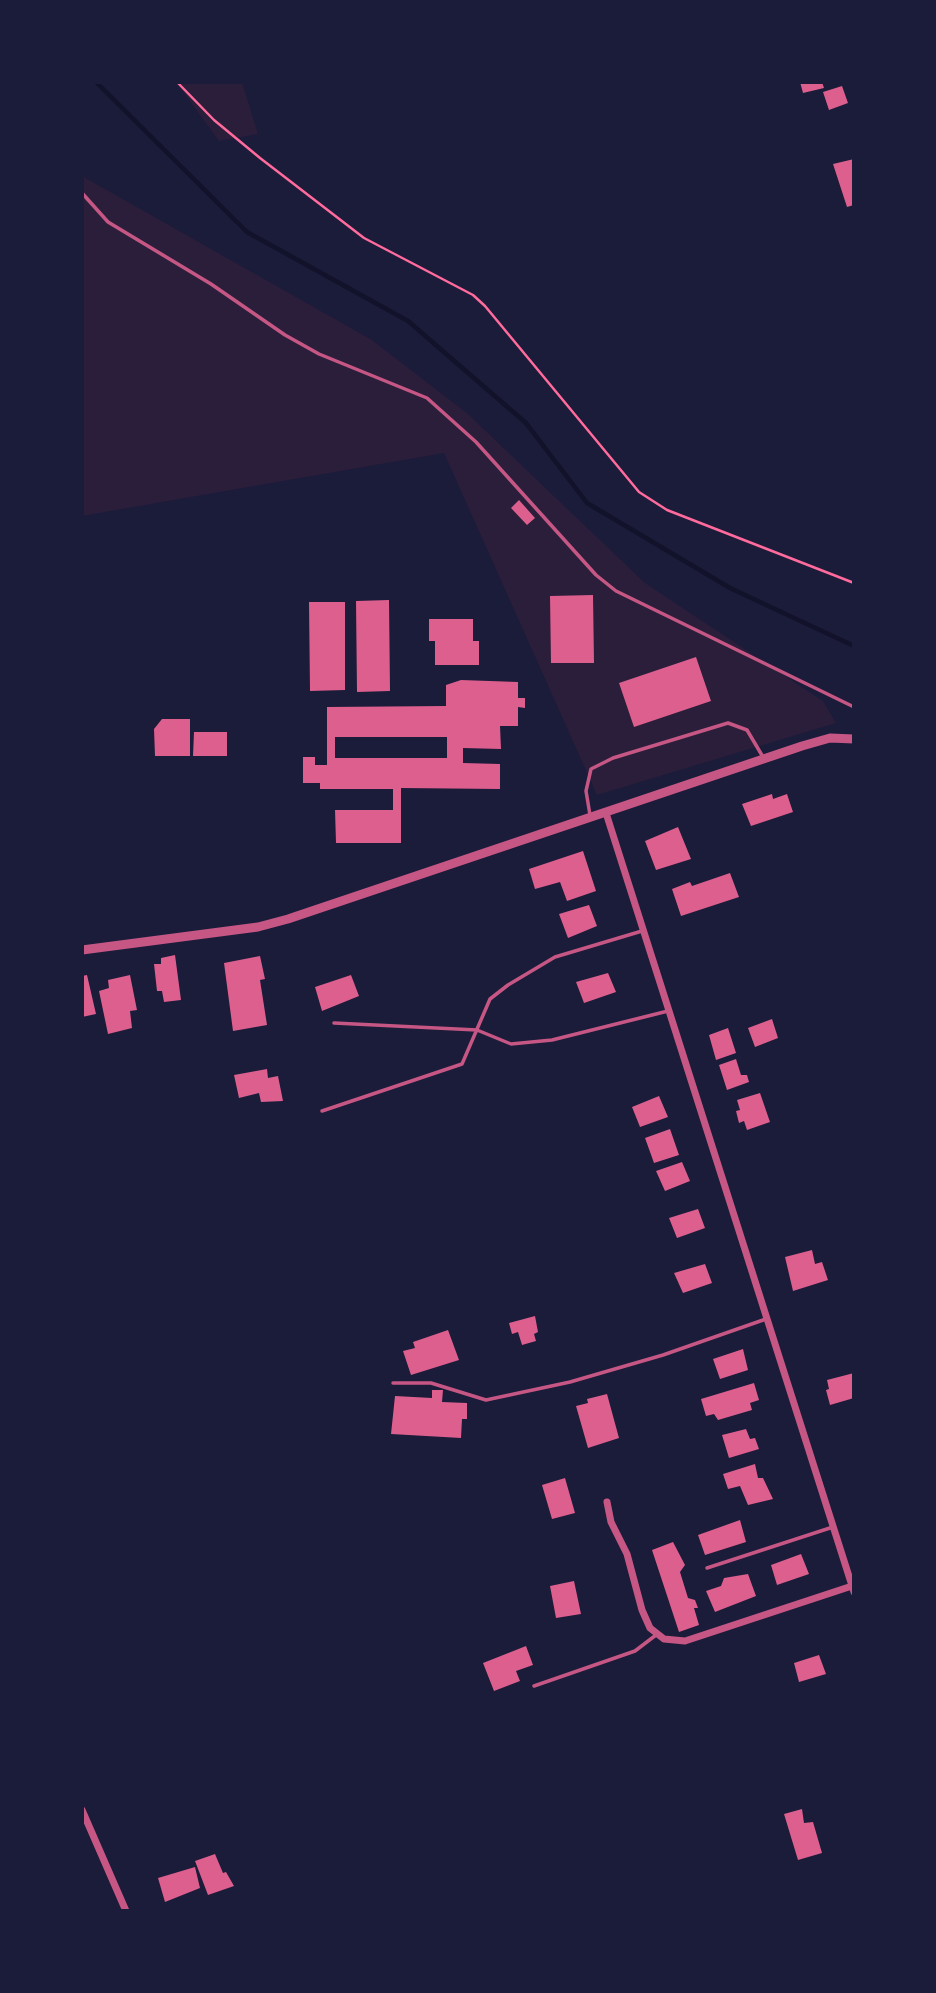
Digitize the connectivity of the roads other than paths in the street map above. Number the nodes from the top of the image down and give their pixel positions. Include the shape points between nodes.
1 (82, 193) edge
2 (854, 706) edge
3 (854, 739) edge
4 (764, 759) junction
5 (606, 813) junction
6 (591, 818) junction
7 (642, 930) junction
8 (82, 950) edge
9 (668, 1011) junction
10 (334, 1023) dead end
11 (477, 1030) junction
12 (322, 1111) dead end
13 (766, 1319) junction
14 (393, 1383) dead end
15 (607, 1502) dead end
16 (833, 1527) junction
17 (707, 1567) dead end
18 (853, 1589) edge
19 (656, 1635) junction
20 (534, 1686) dead end
21 (82, 1810) edge
22 (126, 1911) edge

1 - 2 lane via 108,222 285,335 319,354 427,398 476,442 616,592
3 - 4 street via 830,738
4 - 5 street
4 - 6 lane via 747,730 728,723 613,758 591,769 586,791
5 - 6 street
5 - 7 street
6 - 8 street via 278,922
7 - 9 street
7 - 11 lane via 555,957 531,971 490,999
9 - 11 lane via 510,1044
9 - 13 street
10 - 11 lane
11 - 12 lane via 462,1064
13 - 14 lane via 570,1382 486,1400 432,1382
13 - 16 street
15 - 19 street via 642,1610
16 - 17 lane
16 - 18 street
18 - 19 street via 685,1642
19 - 20 lane via 635,1651
21 - 22 street

